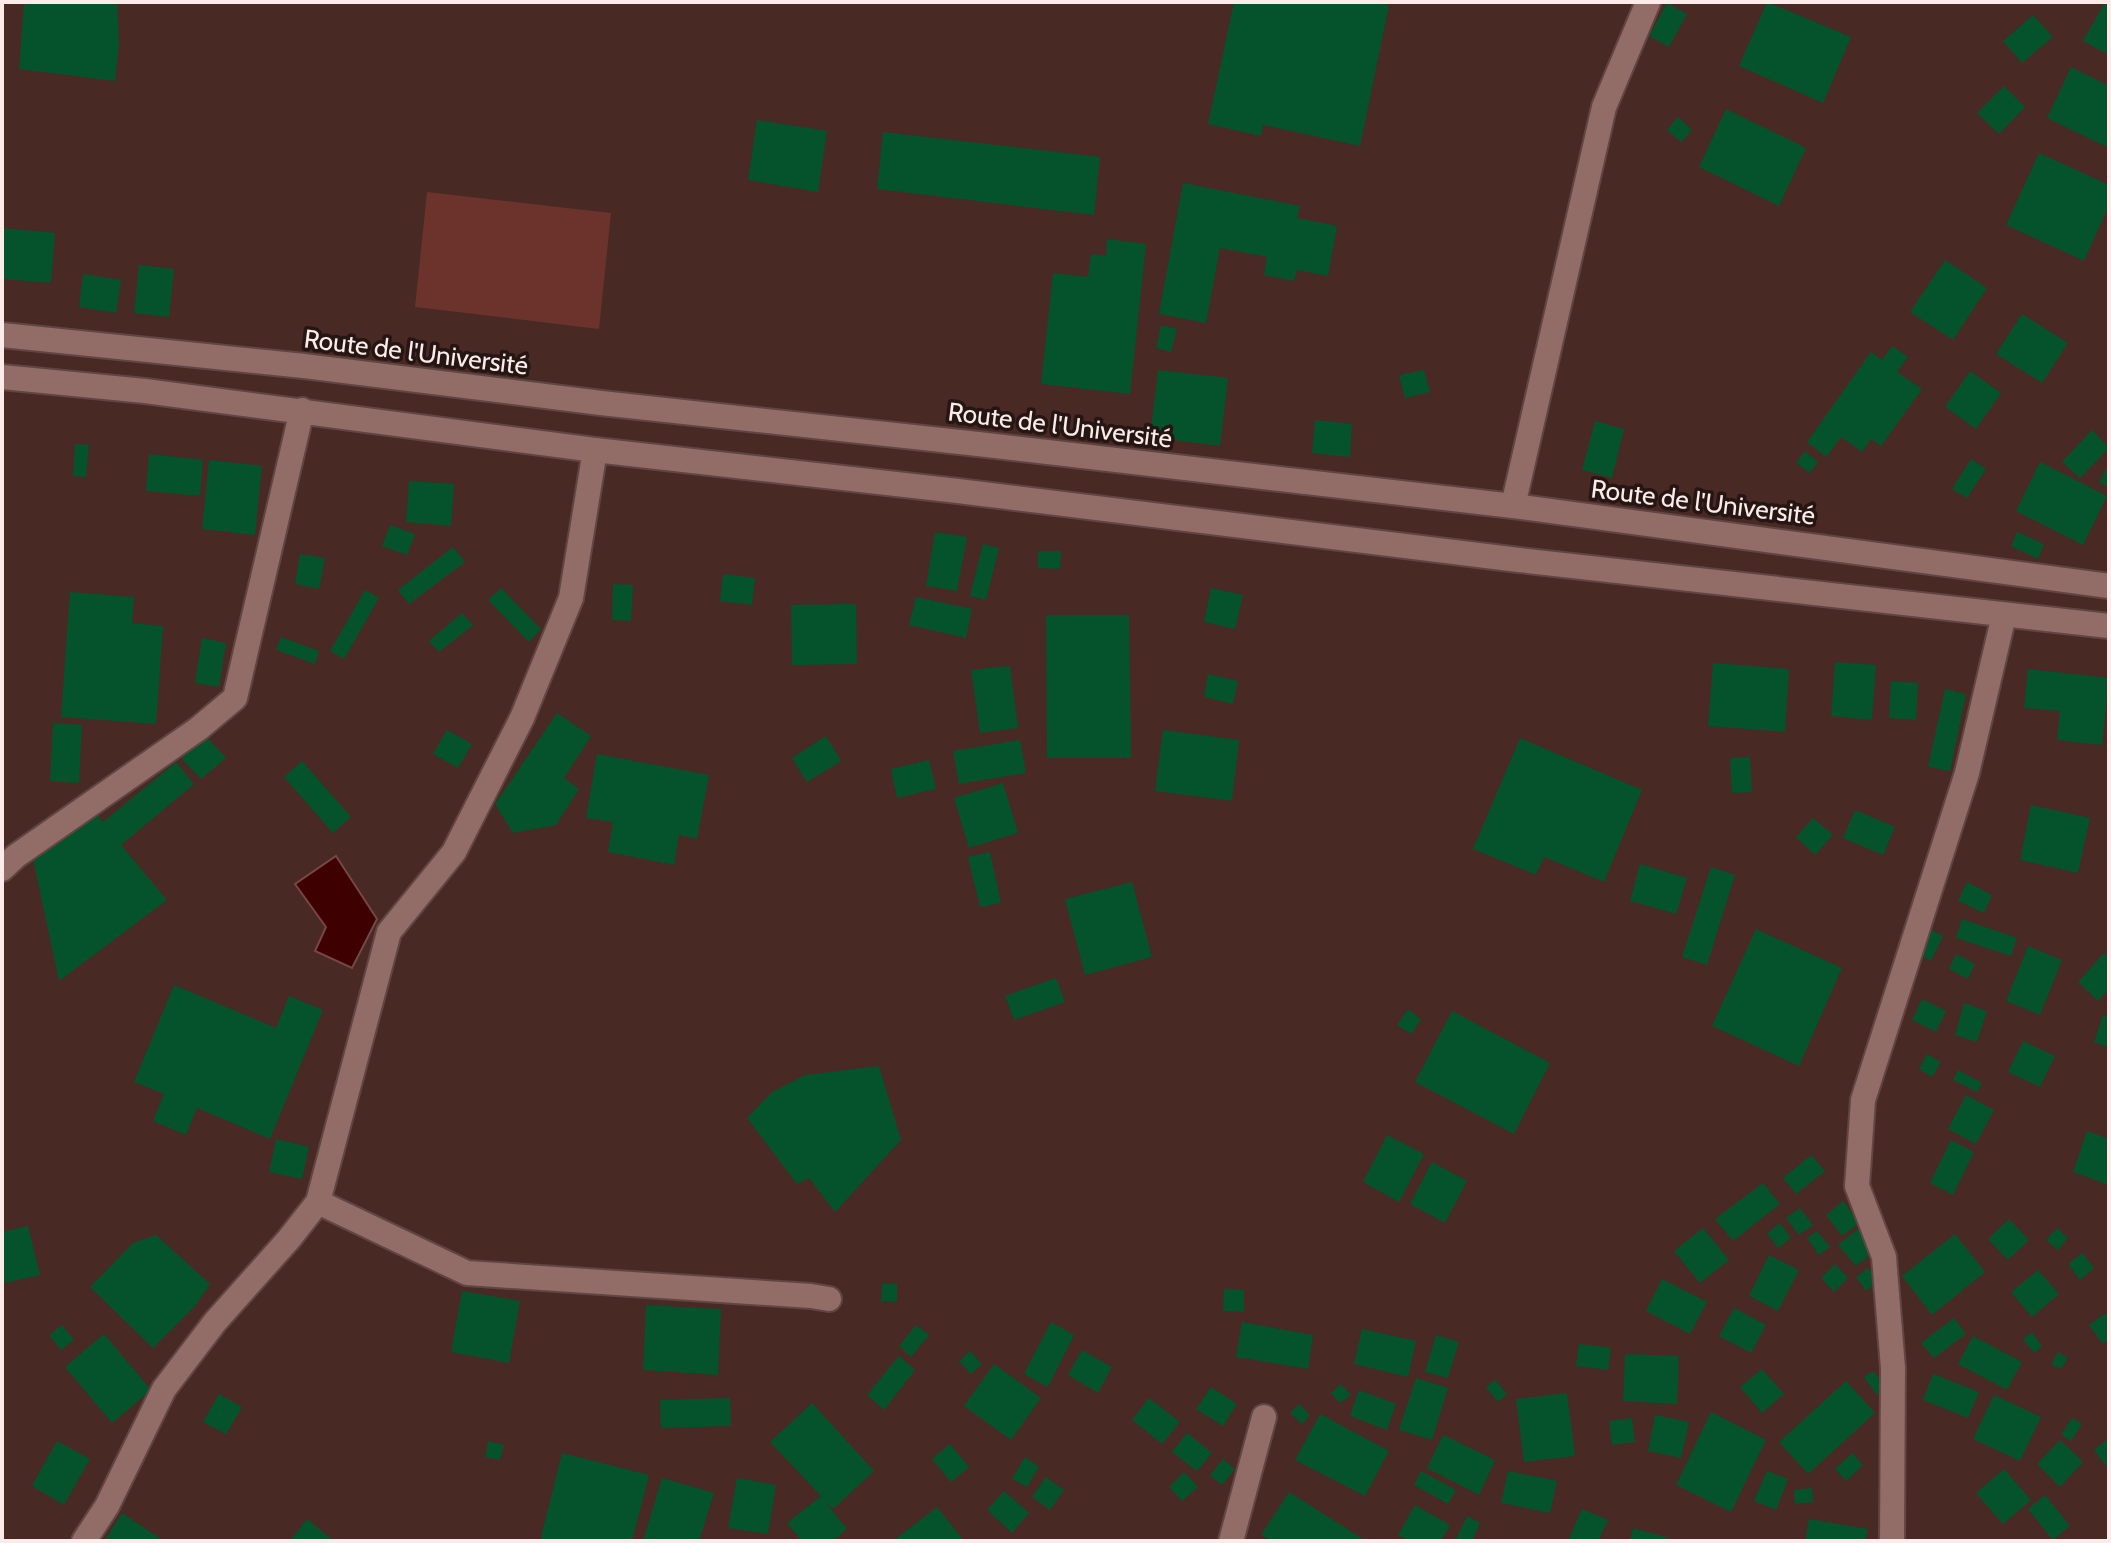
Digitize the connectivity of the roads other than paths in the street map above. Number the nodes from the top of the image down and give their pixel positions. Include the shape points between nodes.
1 (1648, 2) edge
2 (2, 335) edge
3 (2, 377) edge
4 (302, 410) junction
5 (595, 450) junction
6 (1513, 506) junction
7 (2109, 586) edge
8 (2004, 615) junction
9 (2109, 626) edge
10 (2, 869) edge
11 (318, 1202) junction
12 (829, 1299) dead end
13 (1264, 1417) dead end
14 (84, 1541) edge
15 (1231, 1541) edge
16 (1892, 1541) edge

1 - 6 main road via 1604,107
2 - 6 main road, Route de l'Université
3 - 4 main road
4 - 5 main road
4 - 10 main road via 235,698
5 - 8 main road
5 - 11 main road via 571,598 522,718 454,852 389,932
6 - 7 main road, Route de l'Université
8 - 9 main road
8 - 16 main road via 1967,773 1863,1100 1857,1186 1884,1257 1893,1368
11 - 12 main road via 467,1273
11 - 14 main road via 164,1389 107,1506
13 - 15 main road

